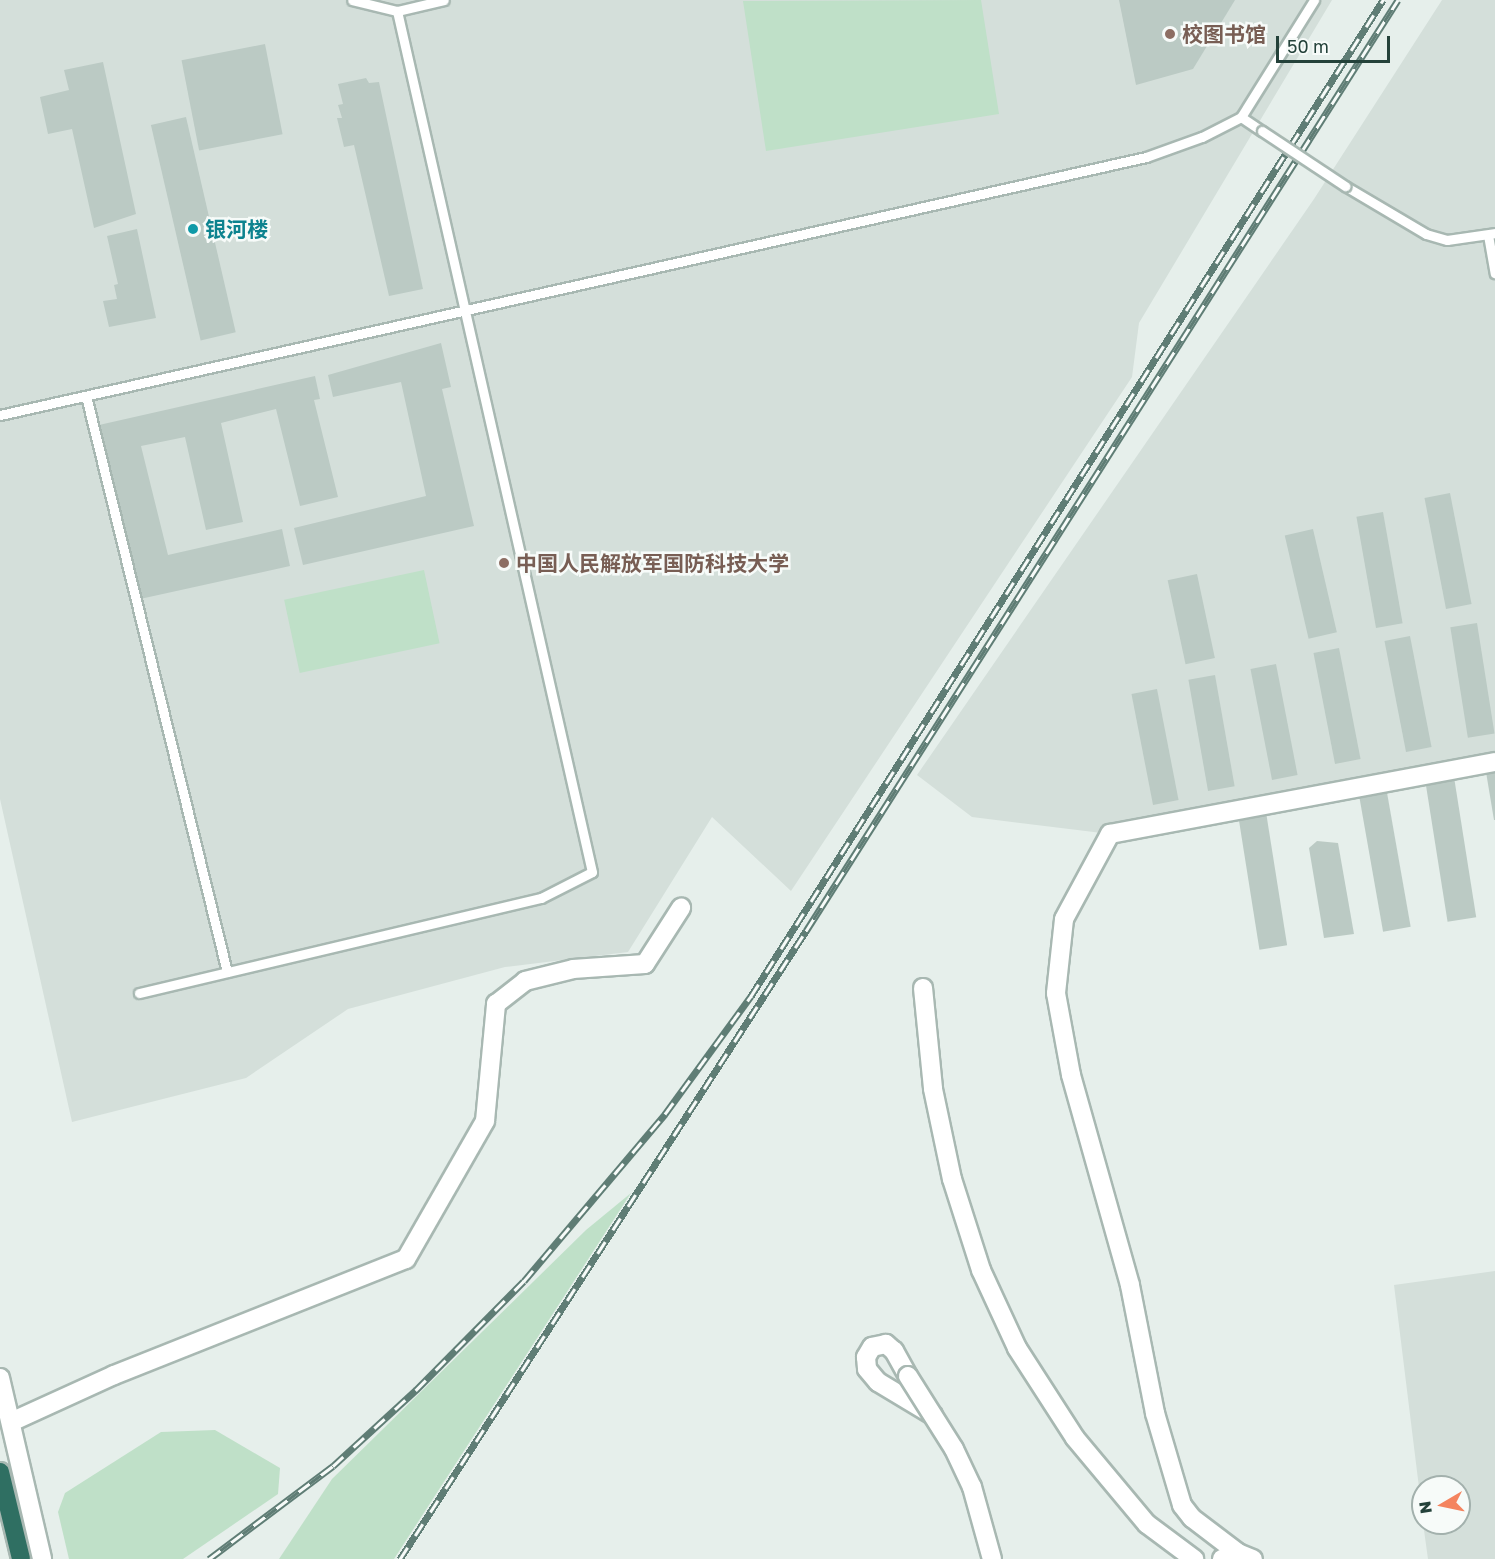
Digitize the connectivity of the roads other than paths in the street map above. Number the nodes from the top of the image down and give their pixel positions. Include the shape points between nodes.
1 (352, 0) edge
2 (444, 0) edge
3 (1314, 0) edge
4 (397, 11) junction
5 (1241, 117) junction
6 (1491, 234) edge
7 (1495, 273) edge
8 (465, 308) junction
9 (86, 396) junction
10 (0, 415) edge
11 (1495, 762) edge
12 (681, 908) dead end
13 (226, 972) junction
14 (923, 988) dead end
15 (140, 993) dead end
16 (0, 1378) edge
17 (11, 1422) junction
18 (957, 1456) junction
19 (0, 1472) edge
20 (1238, 1557) edge
21 (21, 1559) edge
22 (42, 1559) edge
23 (984, 1559) edge
24 (992, 1559) edge
25 (1194, 1559) edge

1 - 4 lane
2 - 4 lane
3 - 5 lane
4 - 8 lane
5 - 6 lane, bridge via 1426,234 1447,240
5 - 8 lane via 1202,137 1146,157
6 - 7 lane
8 - 9 lane
8 - 13 lane via 592,872 541,898
9 - 10 lane
9 - 13 lane
11 - 20 street via 1110,834 1065,919 1056,993 1071,1075 1130,1285 1164,1445 1182,1505
12 - 17 street via 645,964 573,969 525,981 496,1004 485,1121 406,1259 125,1371
13 - 15 lane
14 - 25 street via 933,1089 952,1179 981,1270 1017,1348 1075,1438 1147,1524
16 - 17 street
17 - 22 street
18 - 18 street, bridge via 908,1376 894,1350 886,1344 872,1347 866,1357 867,1369 878,1382 921,1405 940,1421
18 - 23 street
18 - 24 street, bridge via 972,1487
19 - 21 highway

